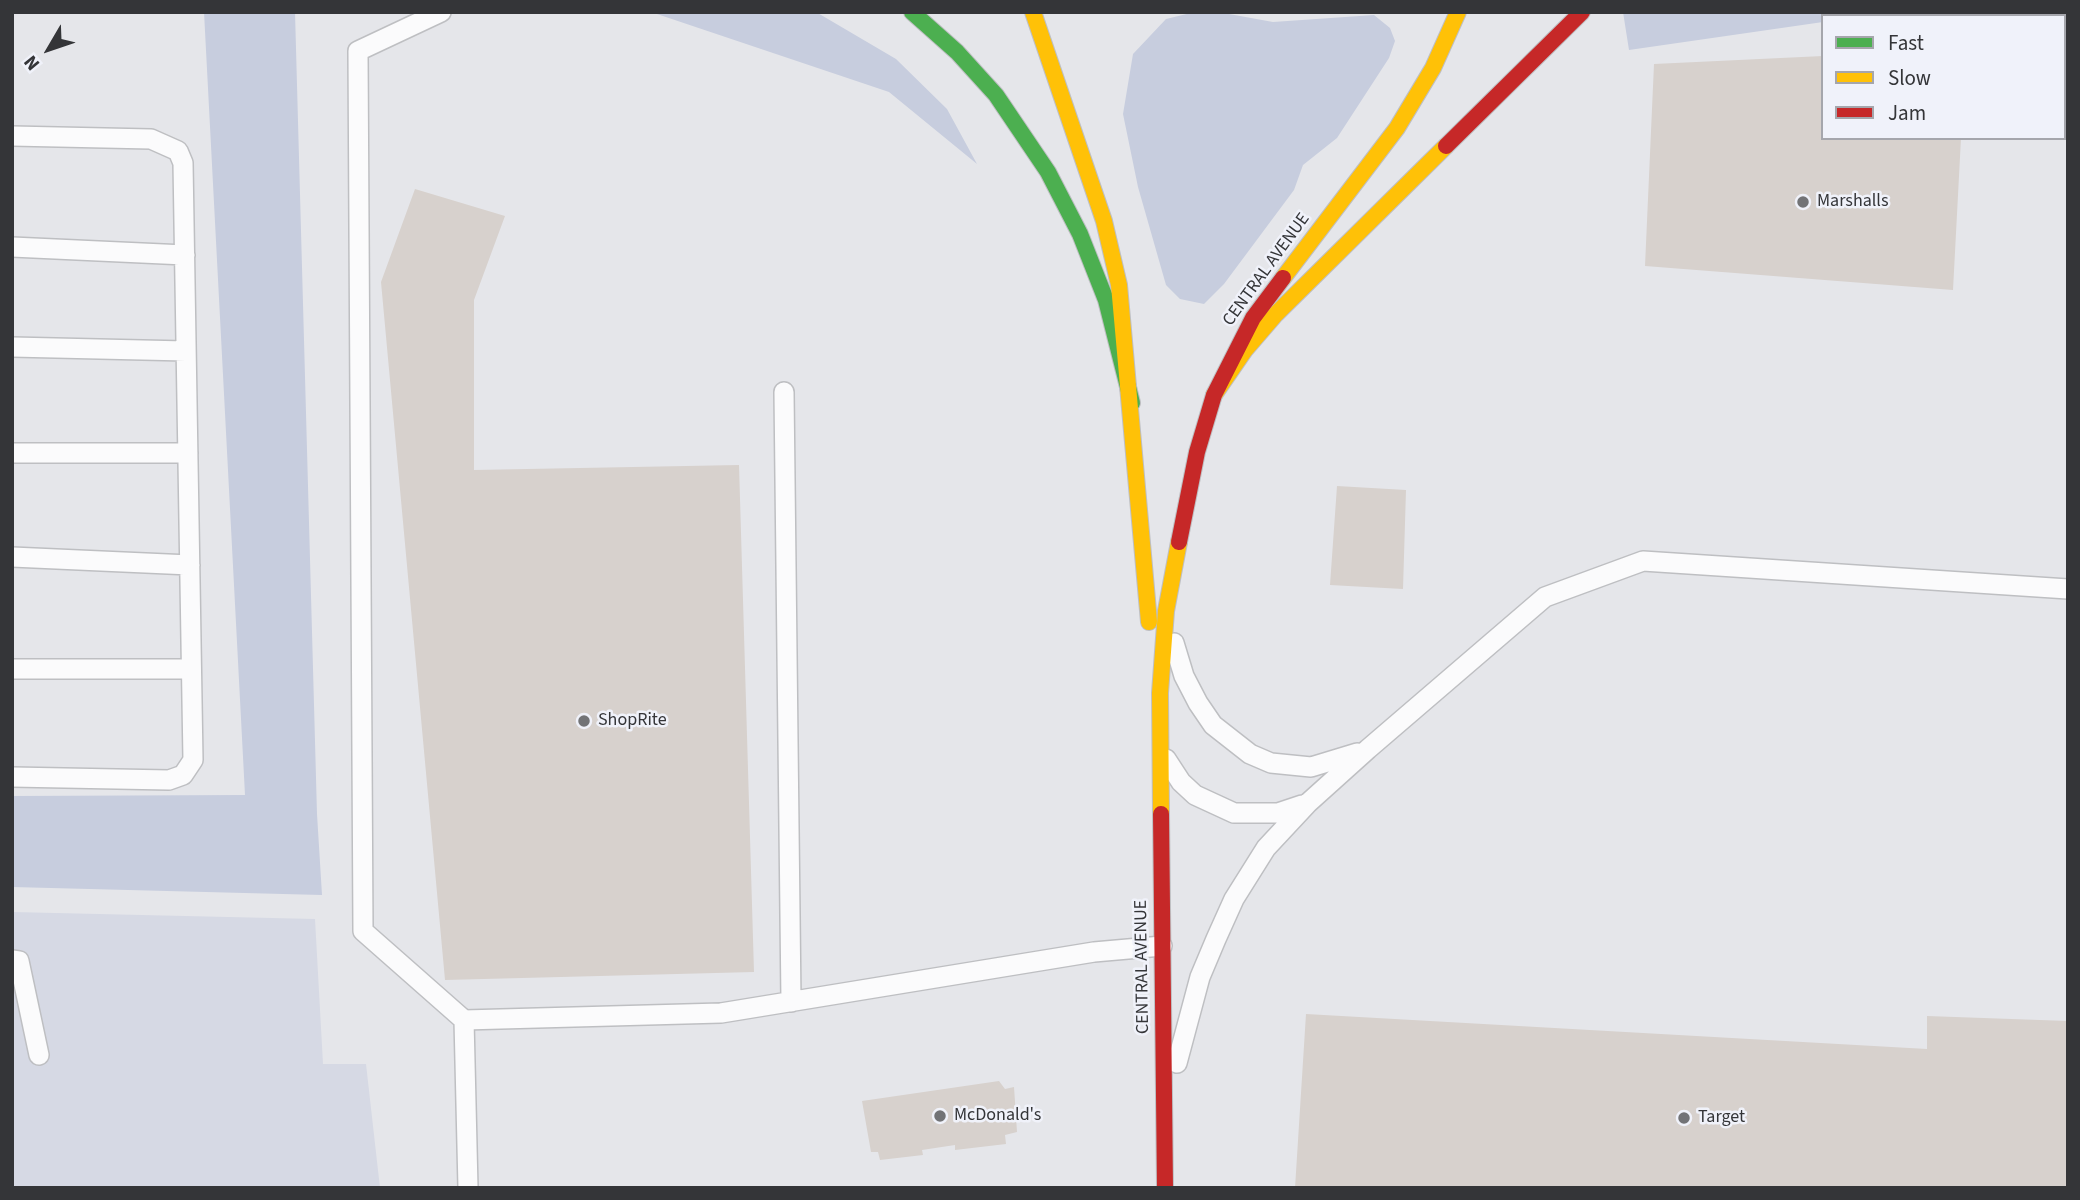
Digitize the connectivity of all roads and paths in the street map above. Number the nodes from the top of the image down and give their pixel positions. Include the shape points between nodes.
1 (441, 12) edge
2 (912, 12) edge
3 (1033, 12) edge
4 (1458, 12) edge
5 (1582, 12) edge
6 (12, 136) edge
7 (12, 247) edge
8 (185, 255) junction
9 (12, 347) edge
10 (186, 351) junction
11 (784, 392) dead end
12 (1214, 394) junction
13 (1132, 403) junction
14 (12, 453) edge
15 (188, 453) junction
16 (12, 557) edge
17 (190, 565) junction
18 (2068, 589) edge
19 (1166, 611) junction
20 (12, 668) edge
21 (191, 669) junction
22 (1159, 745) junction
23 (1368, 749) junction
24 (12, 777) edge
25 (1308, 803) junction
26 (1162, 946) junction
27 (12, 960) edge
28 (791, 1002) junction
29 (464, 1020) junction
30 (39, 1055) dead end
31 (1164, 1135) junction
32 (468, 1188) edge
33 (1165, 1188) edge

1 - 29 lane via 358,51 363,931
2 - 13 main road via 996,95 1048,172 1098,278
3 - 13 main road, CENTRAL AVENUE via 1104,221 1119,285
4 - 12 main road, CENTRAL AVENUE via 1415,100 1273,288 1238,342
5 - 12 main road via 1276,314
6 - 8 lane via 150,139 178,151 183,163
7 - 8 lane
8 - 10 lane
9 - 10 lane
10 - 15 lane
11 - 28 lane
12 - 19 main road, CENTRAL AVENUE via 1189,482
13 - 22 main road, CENTRAL AVENUE
14 - 15 lane
15 - 17 lane
16 - 17 lane
17 - 21 lane
18 - 23 lane via 1643,561 1545,597
19 - 22 main road, CENTRAL AVENUE
19 - 23 lane via 1193,694 1213,725 1232,742 1271,763 1292,767 1329,764
20 - 21 lane
21 - 24 lane via 193,760 183,775 169,780
22 - 25 lane via 1181,782 1195,795 1224,809 1260,815
22 - 26 main road, CENTRAL AVENUE
23 - 25 lane
25 - 31 lane via 1266,848 1234,898 1216,939 1189,1016
26 - 28 lane via 1094,951
26 - 31 main road, CENTRAL AVENUE
27 - 30 lane via 19,961
28 - 29 lane via 721,1013
29 - 32 lane
31 - 33 main road, CENTRAL AVENUE

